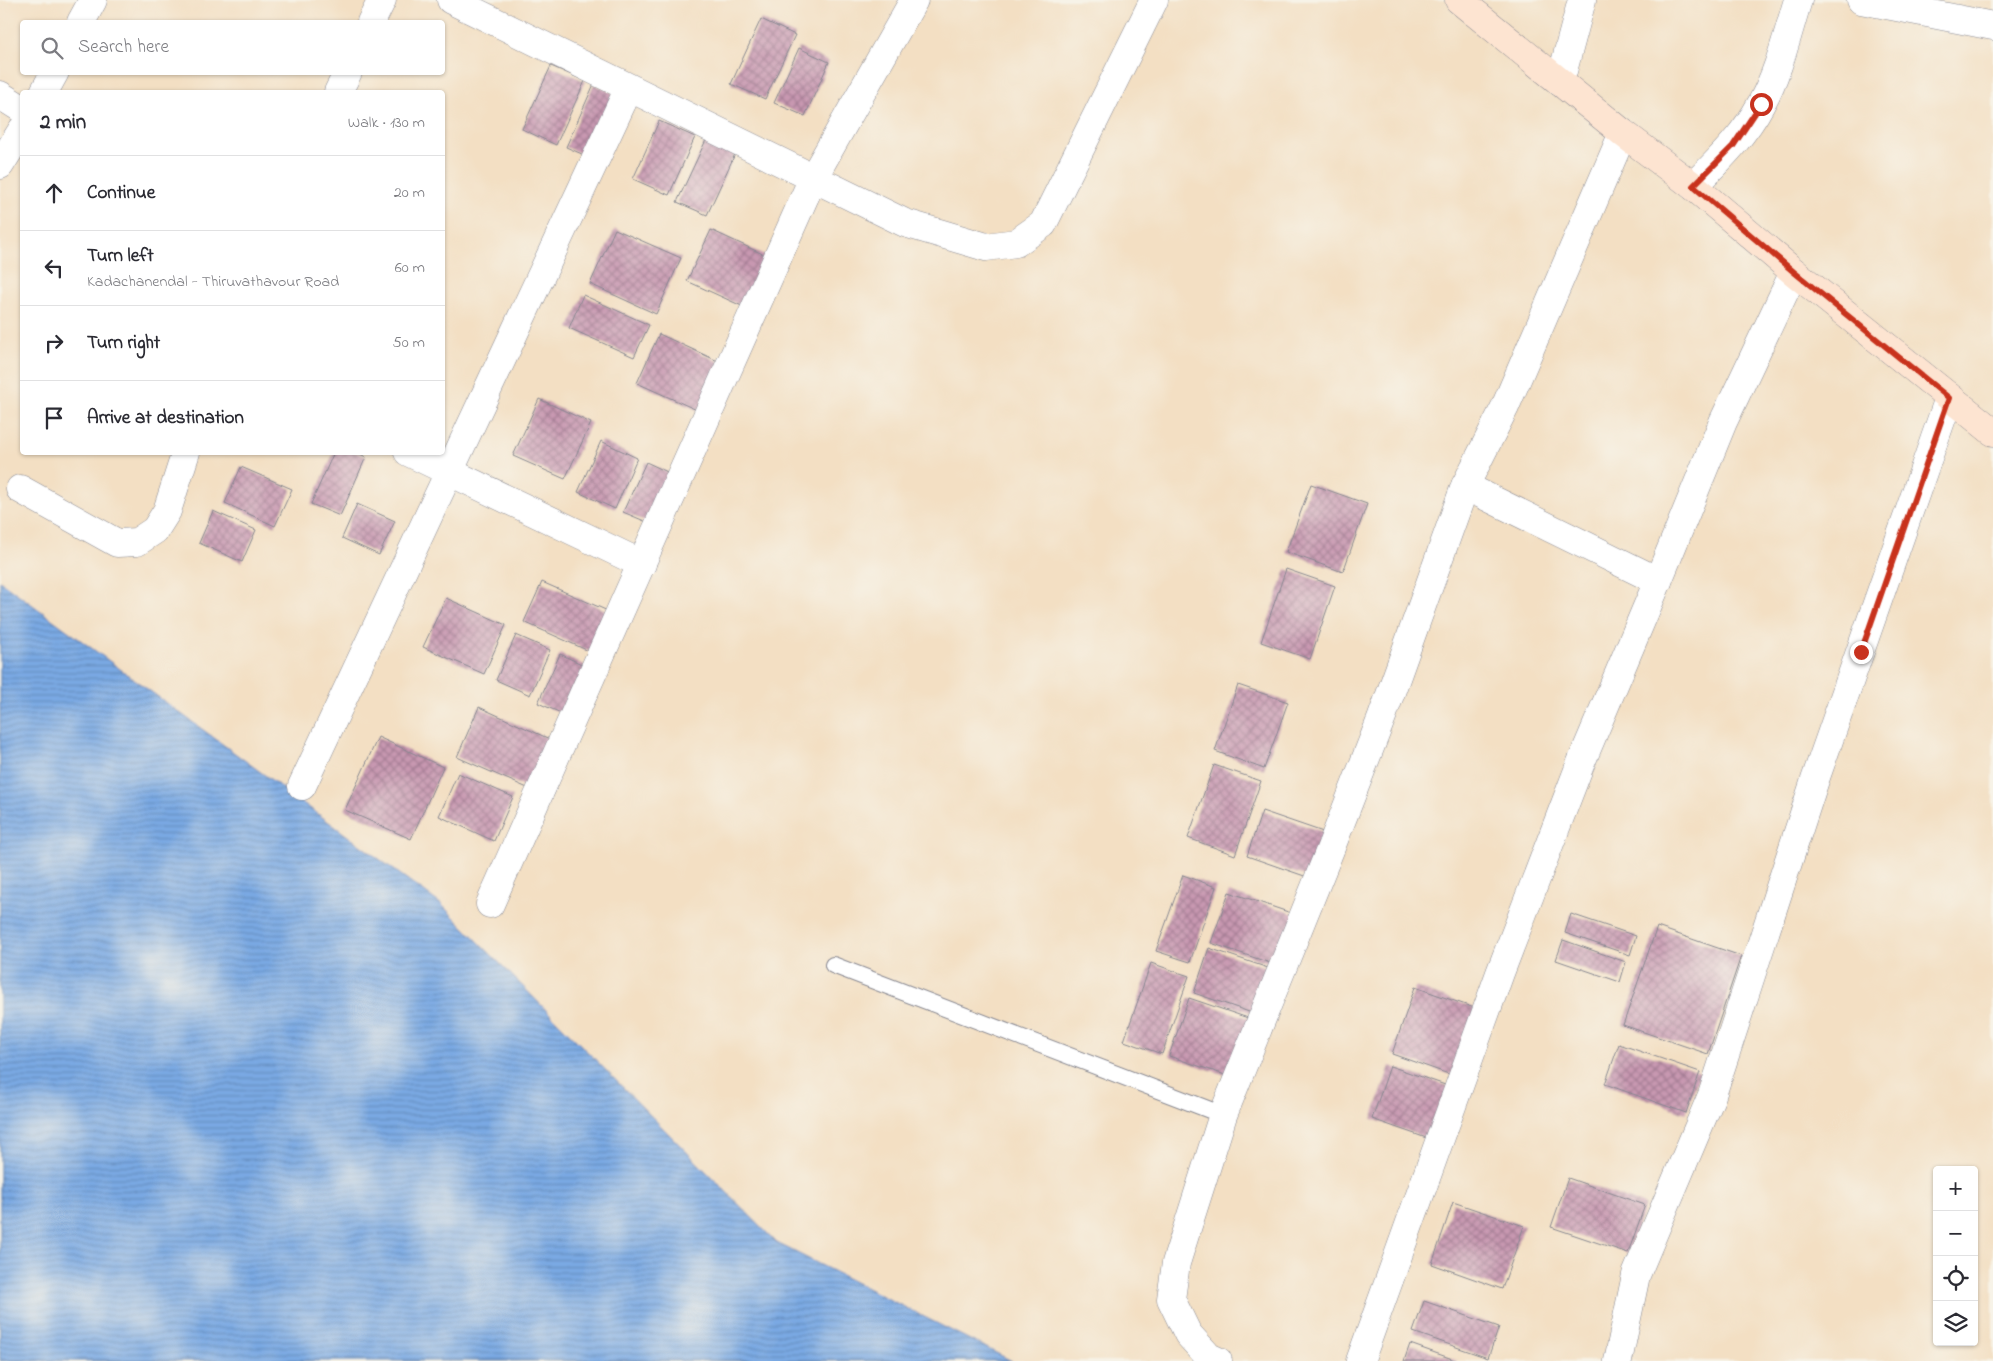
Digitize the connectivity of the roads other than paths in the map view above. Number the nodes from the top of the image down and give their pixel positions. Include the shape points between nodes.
1 (93, 0) edge
2 (382, 0) edge
3 (451, 0) edge
4 (914, 0) edge
5 (1154, 0) edge
6 (1459, 0) edge
7 (1582, 0) edge
8 (1798, 0) edge
9 (1860, 0) edge
10 (82, 20) edge
11 (372, 20) edge
12 (1993, 26) edge
13 (53, 75) edge
14 (346, 75) edge
15 (1560, 82) junction
16 (629, 88) junction
17 (45, 90) edge
18 (339, 90) edge
19 (0, 95) edge
20 (20, 108) edge
21 (20, 133) edge
22 (1623, 134) junction
23 (0, 165) edge
24 (813, 178) junction
25 (1693, 186) junction
26 (1794, 272) junction
27 (1949, 398) junction
28 (1993, 432) edge
29 (185, 455) edge
30 (414, 455) edge
31 (448, 471) junction
32 (1465, 486) junction
33 (20, 489) dead end
34 (642, 564) junction
35 (1658, 581) junction
36 (302, 786) dead end
37 (490, 904) dead end
38 (834, 966) dead end
39 (1223, 1115) junction
40 (1218, 1361) edge
41 (1360, 1361) edge
42 (1618, 1361) edge

1 - 10 street
2 - 11 street
3 - 16 street
4 - 24 street
5 - 24 street via 1043,224 1016,243 986,248 905,223
6 - 15 main road
7 - 15 street
8 - 25 street via 1777,68 1761,104 1733,146
9 - 12 street
13 - 17 street
14 - 18 street
15 - 22 main road
16 - 24 street
16 - 31 street
19 - 20 street
21 - 23 street
22 - 25 main road
22 - 32 street via 1505,407
24 - 34 street
25 - 26 main road
26 - 27 main road
26 - 35 street via 1723,422
27 - 28 main road
27 - 42 street via 1815,780 1712,1095 1636,1275
29 - 33 street via 167,511 155,530 137,542 117,543
30 - 31 street
31 - 34 street
31 - 36 street
32 - 35 street
32 - 39 street via 1372,743
34 - 37 street
35 - 41 street via 1542,864
38 - 39 lane
39 - 40 street via 1176,1263 1171,1299 1188,1334 1209,1357

